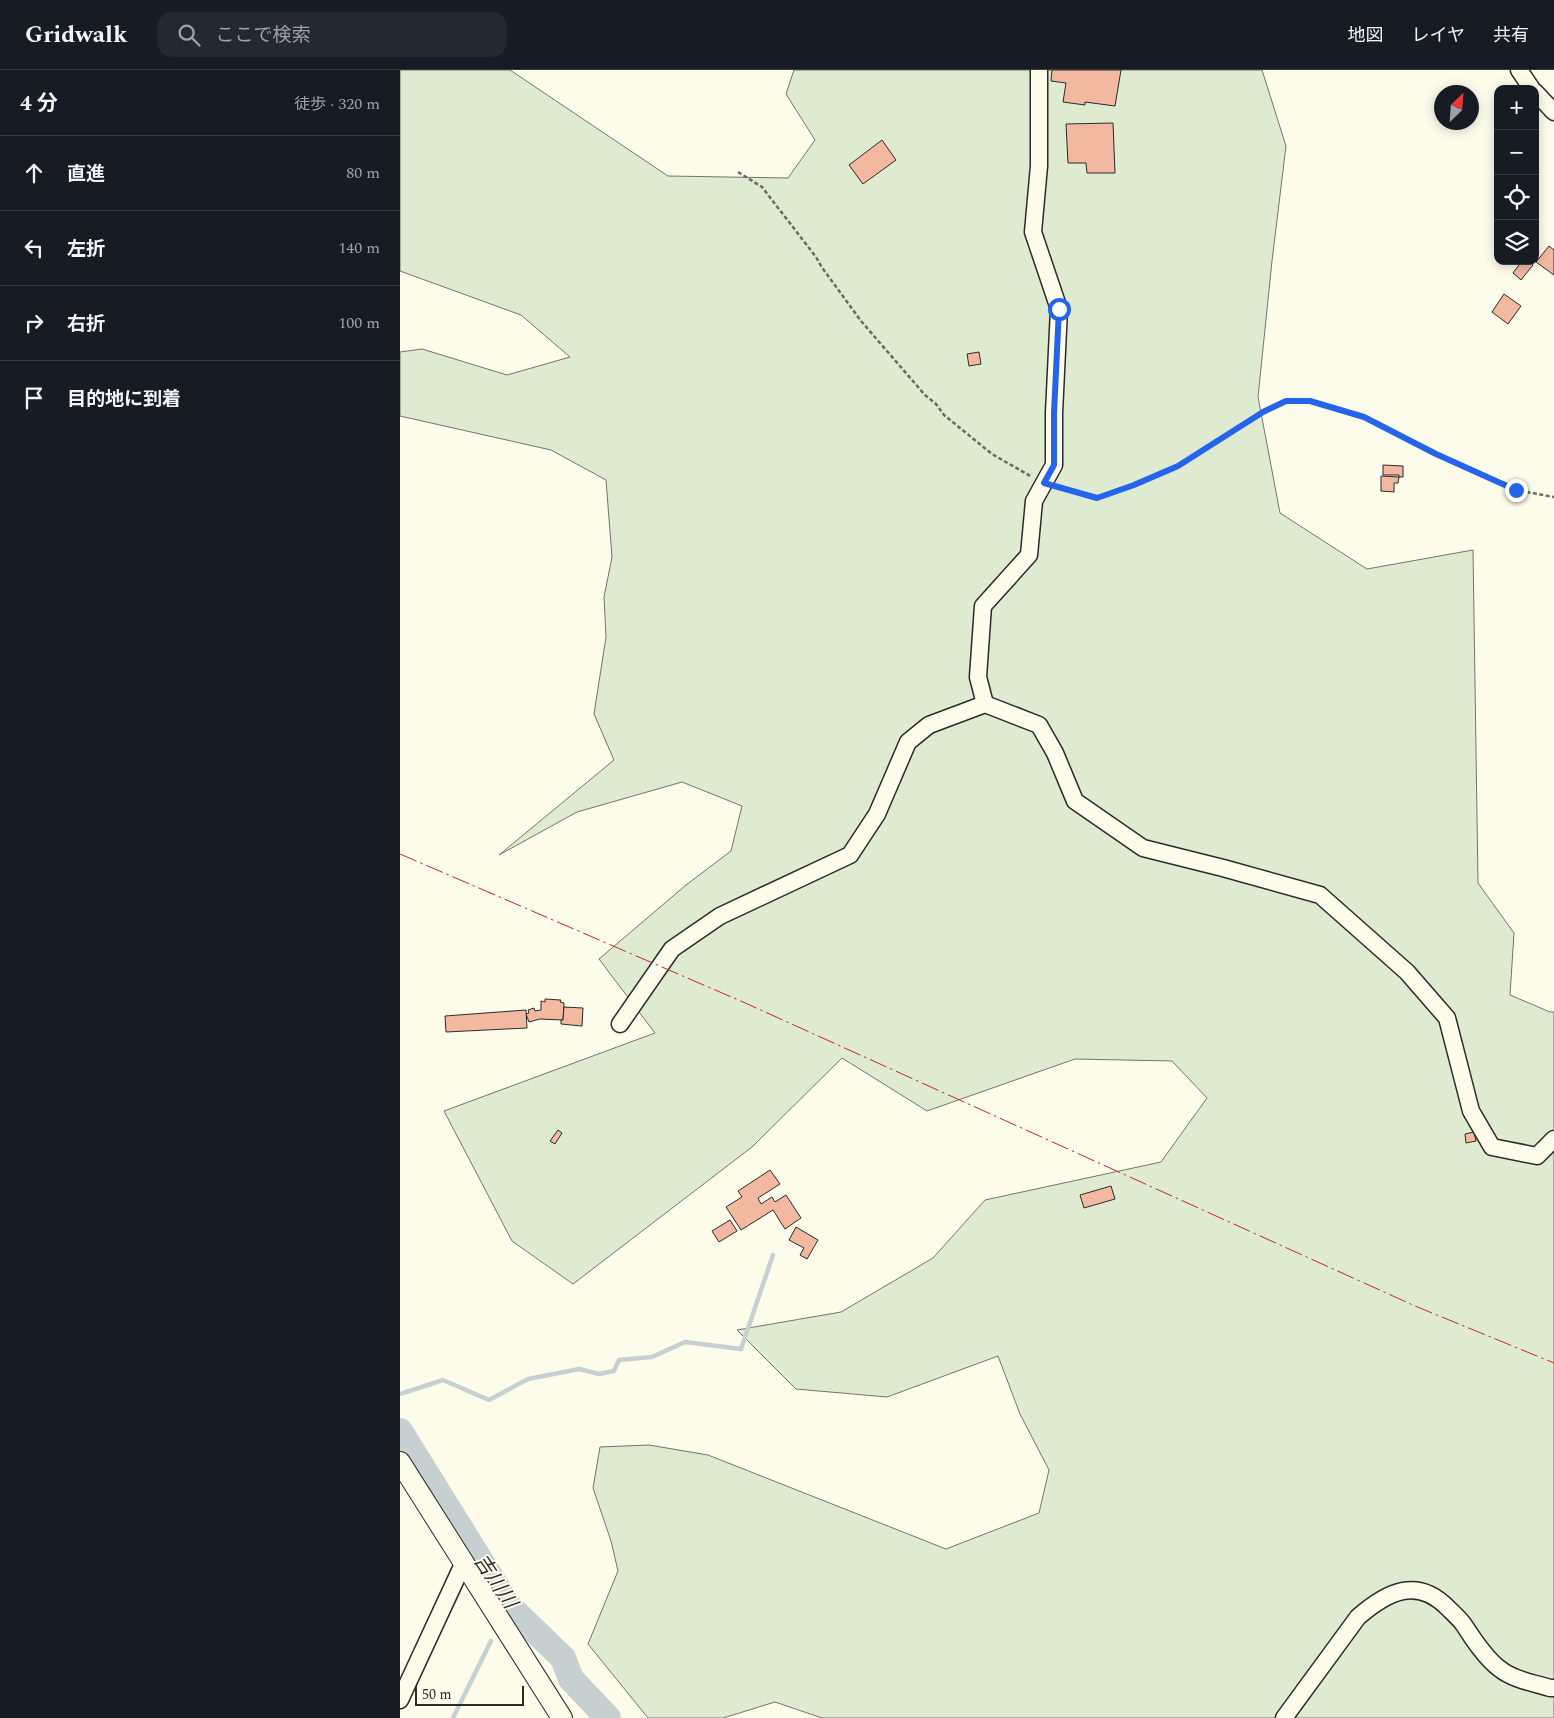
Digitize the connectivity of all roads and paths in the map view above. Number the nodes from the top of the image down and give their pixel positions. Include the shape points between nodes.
1 (1039, 70) edge
2 (1519, 70) edge
3 (1529, 85) edge
4 (1539, 96) edge
5 (1554, 112) edge
6 (738, 172) dead end
7 (1044, 483) junction
8 (1554, 497) edge
9 (985, 704) junction
10 (620, 1024) dead end
11 (1554, 1139) edge
12 (400, 1462) edge
13 (464, 1562) junction
14 (1554, 1688) edge
15 (400, 1700) edge
16 (562, 1718) edge
17 (1284, 1718) edge

1 - 7 street via 1039,166 1033,232 1059,309 1054,465
2 - 3 street
4 - 5 street
6 - 7 path via 762,187 861,321 944,415 992,454
7 - 8 path via 1097,498 1178,466 1286,401 1310,401 1364,417 1516,490
7 - 9 street via 1034,501 1029,555 983,606 978,677
9 - 10 street via 929,725 908,742 877,814 850,855 720,916 672,949
9 - 11 street via 1039,725 1075,801 1143,848 1320,896 1407,972 1447,1018 1471,1111 1492,1147 1537,1156
12 - 13 main road
13 - 15 street
13 - 16 main road
14 - 17 street via 1512,1677 1499,1669 1468,1634 1464,1624 1439,1599 1419,1590 1397,1591 1358,1617

